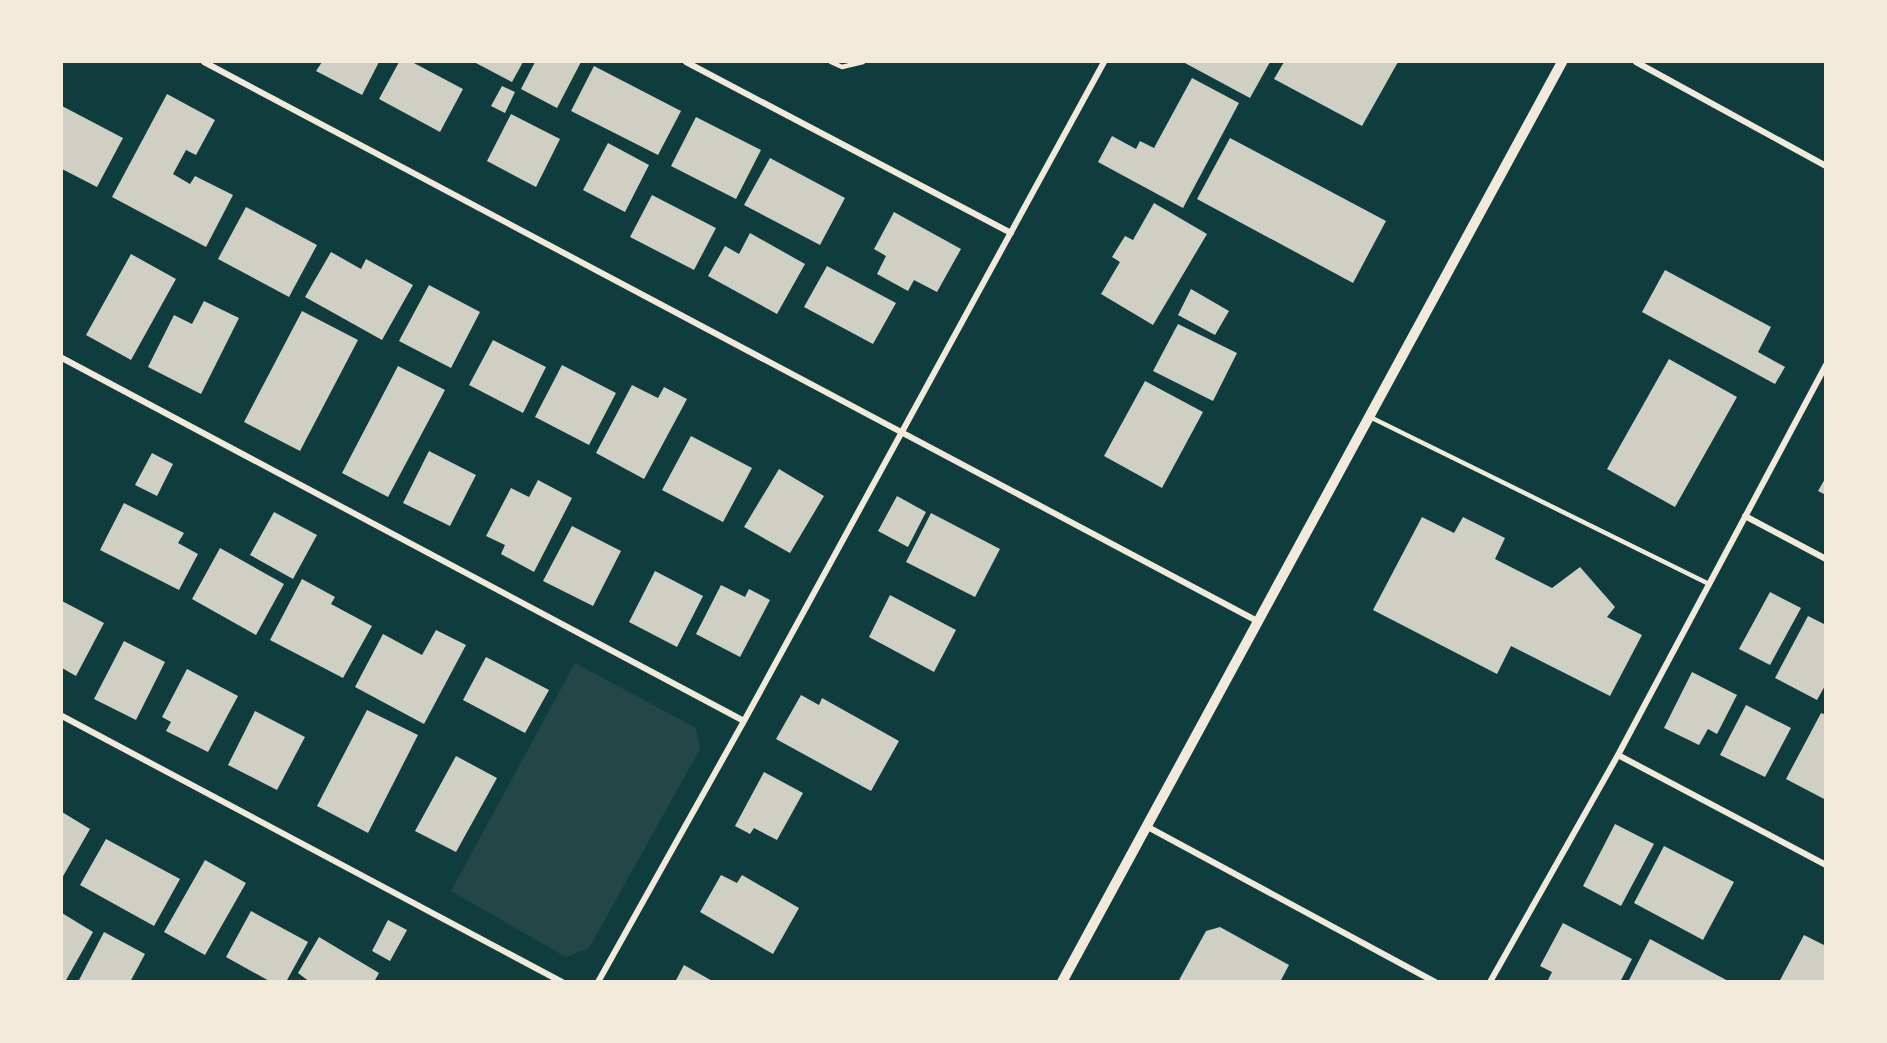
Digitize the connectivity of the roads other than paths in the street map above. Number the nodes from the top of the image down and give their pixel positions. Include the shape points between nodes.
1 (204, 62) edge
2 (686, 62) edge
3 (831, 62) edge
4 (863, 62) edge
5 (1104, 62) edge
6 (1562, 62) edge
7 (1636, 62) edge
8 (1826, 166) edge
9 (1011, 232) junction
10 (62, 358) edge
11 (1826, 365) edge
12 (1370, 417) junction
13 (901, 430) junction
14 (1745, 516) junction
15 (1826, 559) edge
16 (1709, 584) junction
17 (1259, 622) junction
18 (62, 716) edge
19 (744, 721) junction
20 (1618, 755) junction
21 (1146, 826) junction
22 (1826, 865) edge
23 (562, 981) edge
24 (598, 981) edge
25 (1062, 981) edge
26 (1435, 981) edge
27 (1490, 981) edge

1 - 13 street
2 - 9 street
3 - 4 lane via 842,67
5 - 9 street
6 - 12 street
7 - 8 street
9 - 13 street
10 - 19 street
11 - 14 street
12 - 16 lane
12 - 17 street
13 - 17 street
13 - 19 street
14 - 15 street
14 - 16 street
16 - 20 street
17 - 21 street
18 - 23 street
19 - 24 street
20 - 22 street
20 - 27 street
21 - 25 street
21 - 26 street

